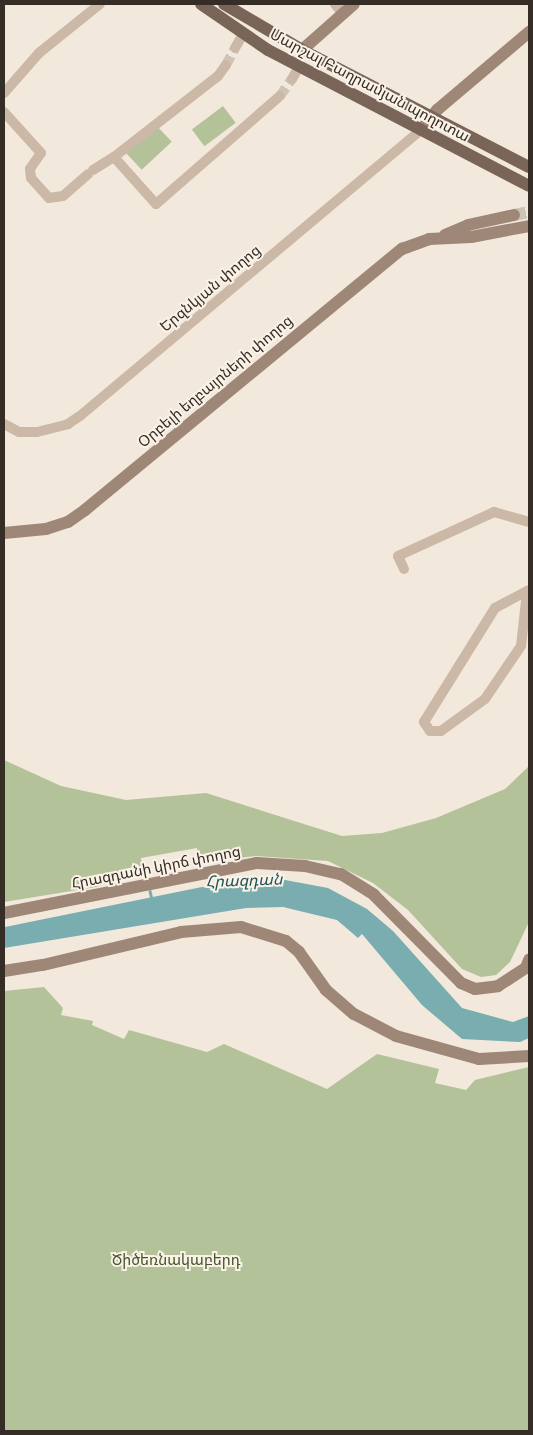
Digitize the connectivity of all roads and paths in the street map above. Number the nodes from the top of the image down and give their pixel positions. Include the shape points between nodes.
1 (100, 4) edge
2 (201, 4) edge
3 (224, 4) edge
4 (354, 4) edge
5 (339, 9) edge
6 (529, 32) edge
7 (243, 34) junction
8 (235, 48) tunnel mouth
9 (302, 50) junction
10 (226, 65) tunnel mouth
11 (299, 67) junction
12 (292, 79) tunnel mouth
13 (4, 93) edge
14 (280, 96) tunnel mouth
15 (4, 112) edge
16 (431, 118) junction
17 (421, 130) junction
18 (114, 157) junction
19 (529, 166) edge
20 (529, 186) edge
21 (514, 215) tunnel mouth
22 (529, 226) edge
23 (440, 238) junction
24 (4, 424) edge
25 (529, 522) edge
26 (4, 533) edge
27 (404, 569) dead end
28 (528, 591) edge
29 (4, 913) edge
30 (529, 960) edge
31 (4, 971) edge
32 (529, 1056) edge

1 - 13 street via 39,53
2 - 7 main road, Մարշալ Բաղրամյան պողոտա
3 - 9 main road, Մարշալ Բաղրամյան պողոտա
4 - 5 street
5 - 9 street
6 - 16 street
7 - 8 street
7 - 11 main road, Մարշալ Բաղրամյան պողոտա
9 - 16 main road, Մարշալ Բաղրամյան պողոտա
10 - 18 street via 218,76
11 - 12 street
11 - 17 main road, Մարշալ Բաղրամյան պողոտա
14 - 18 street via 156,204
15 - 18 street via 41,153 30,169 31,178 49,198 63,196 90,172
16 - 17 street
16 - 19 main road, Մարշալ Բաղրամյան պողոտա
17 - 20 main road, Մարշալ Բաղրամյան պողոտա
17 - 24 street, Երզնկյան փողոց via 80,416 61,427 38,432 19,432
21 - 23 street, Օրբելի եղբայրների փողոց via 468,225
22 - 23 street, Օրբելի եղբայրների փողոց
23 - 26 street, Օրբելի եղբայրների փողոց via 419,242 386,260 68,522 46,529
25 - 27 street via 494,512 398,556
28 - 28 street via 495,608 424,722 430,731 441,731 485,699 521,646
29 - 30 street, Հրազդանի կիրճ փողոց via 248,865 305,866 341,874 374,895 461,984 475,989 498,986 526,968
31 - 32 street via 181,932 241,927 286,941 299,952 326,990 354,1014 396,1036 479,1060

